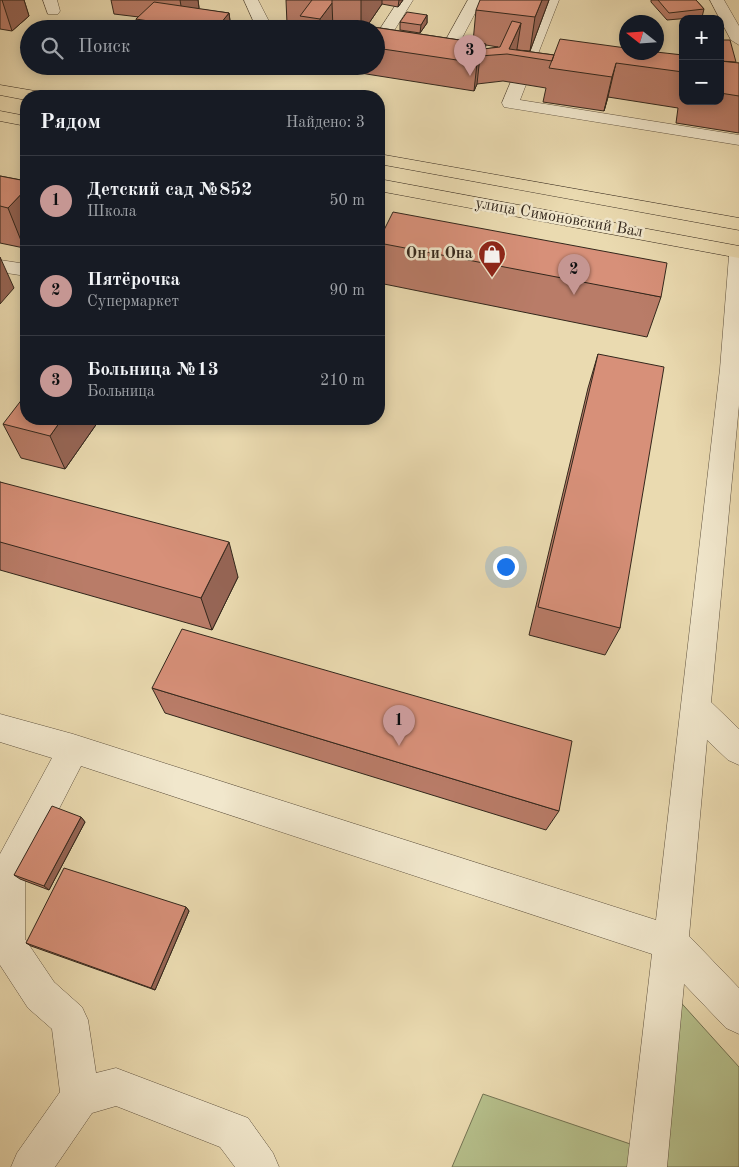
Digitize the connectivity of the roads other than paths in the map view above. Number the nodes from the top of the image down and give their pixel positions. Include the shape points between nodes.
1 (251, 0) edge
2 (406, 0) edge
3 (475, 0) edge
4 (552, 0) edge
5 (717, 0) edge
6 (260, 20) edge
7 (385, 32) edge
8 (739, 40) edge
9 (385, 45) edge
10 (398, 47) edge
11 (427, 51) edge
12 (446, 54) junction
13 (464, 56) edge
14 (508, 63) edge
15 (526, 65) junction
16 (545, 68) edge
17 (0, 90) edge
18 (20, 94) edge
19 (0, 116) edge
20 (20, 119) edge
21 (739, 140) edge
22 (385, 160) edge
23 (385, 186) edge
24 (739, 224) edge
25 (739, 252) edge
26 (739, 256) edge
27 (0, 266) edge
28 (20, 270) edge
29 (735, 370) edge
30 (695, 707) junction
31 (0, 728) edge
32 (74, 749) junction
33 (739, 750) edge
34 (8, 864) edge
35 (670, 942) junction
36 (739, 1014) edge
37 (80, 1097) junction
38 (31, 1167) edge
39 (259, 1167) edge
40 (646, 1167) edge

1 - 6 lane
2 - 7 lane
3 - 12 lane
4 - 15 lane
5 - 8 lane
9 - 10 lane
11 - 12 lane
12 - 13 lane
14 - 15 lane
15 - 16 lane
15 - 21 lane via 510,103
17 - 18 main road
19 - 20 main road
22 - 24 main road, улица Симоновский Вал
23 - 25 main road, улица Симоновский Вал
26 - 29 lane
27 - 28 lane
29 - 30 lane
30 - 33 lane
30 - 35 lane
31 - 32 lane
32 - 34 lane
32 - 35 lane
34 - 37 lane via 6,944 40,995 69,1020
35 - 36 lane
35 - 40 lane
37 - 38 lane
37 - 39 lane via 116,1087 234,1132

